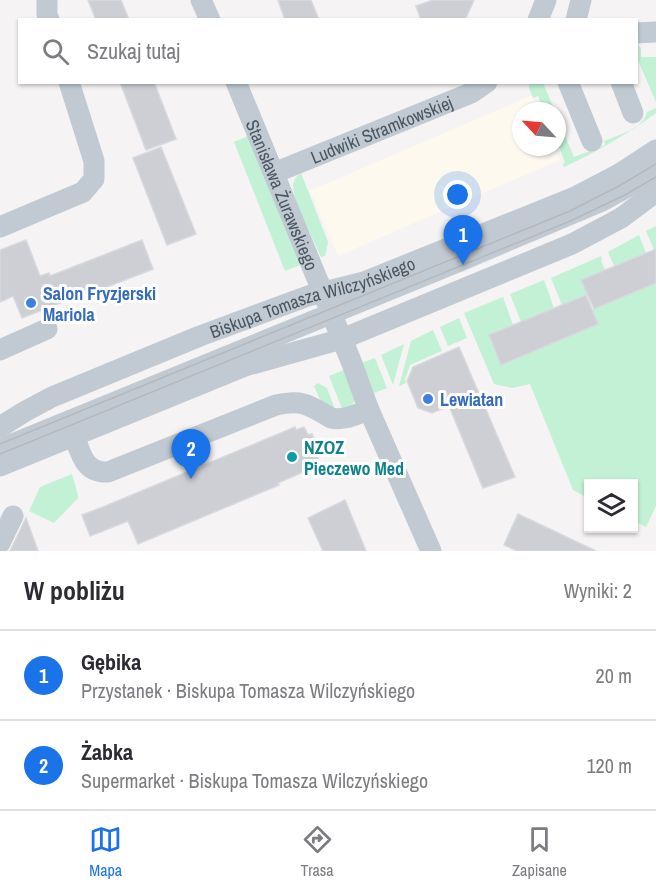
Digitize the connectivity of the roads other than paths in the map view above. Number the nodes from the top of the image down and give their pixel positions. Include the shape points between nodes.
1 (47, 0) edge
2 (201, 0) edge
3 (546, 0) edge
4 (581, 0) edge
5 (48, 18) edge
6 (209, 18) edge
7 (539, 18) edge
8 (576, 18) edge
9 (656, 32) edge
10 (638, 33) edge
11 (70, 84) edge
12 (237, 84) edge
13 (484, 84) edge
14 (569, 84) edge
15 (622, 84) edge
16 (633, 113) dead end
17 (592, 141) dead end
18 (656, 150) edge
19 (656, 170) edge
20 (274, 173) junction
21 (656, 192) edge
22 (0, 227) edge
23 (323, 292) junction
24 (332, 314) junction
25 (47, 329) dead end
26 (342, 339) junction
27 (0, 350) edge
28 (369, 410) junction
29 (0, 427) edge
30 (74, 435) junction
31 (0, 449) edge
32 (0, 466) edge
33 (13, 516) dead end
34 (0, 543) edge
35 (431, 551) edge

1 - 5 street
2 - 6 street
3 - 7 street
4 - 8 street
9 - 10 street
11 - 22 street via 94,161 94,180 82,192
12 - 20 street, Stanisława Żurawskiego
13 - 20 street, Ludwiki Stramkowskiej via 471,93
14 - 17 street
15 - 16 street
18 - 23 street, Biskupa Tomasza Wilczyńskiego via 575,197 364,282
19 - 24 street via 602,201
20 - 23 street, Stanisława Żurawskiego
21 - 26 street via 621,218 572,244
23 - 24 street, Stanisława Żurawskiego
23 - 29 street, Biskupa Tomasza Wilczyńskiego via 200,336 52,397
24 - 26 street, Stanisława Żurawskiego
24 - 31 street
25 - 27 street
26 - 28 street, Stanisława Żurawskiego
26 - 30 street via 245,366
28 - 30 street via 336,419 302,402 276,405 108,472 97,472 87,465
28 - 35 street, Stanisława Żurawskiego
30 - 32 street
33 - 34 street

